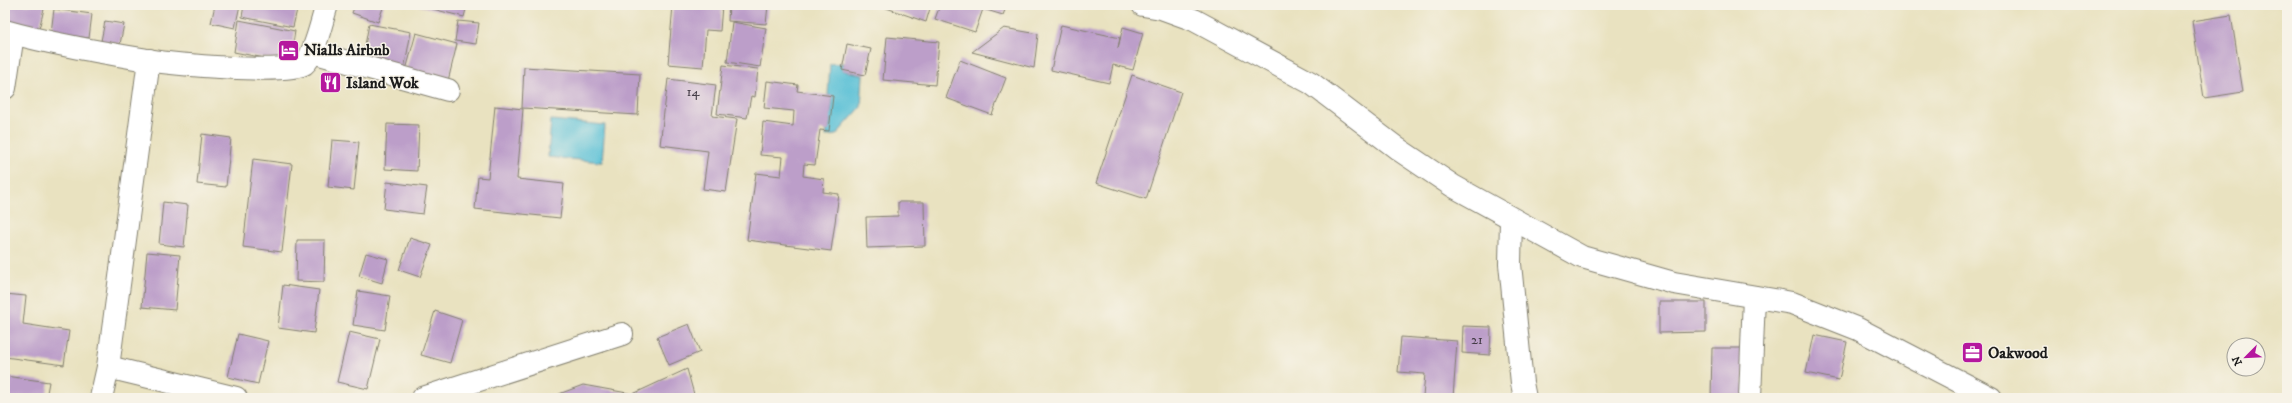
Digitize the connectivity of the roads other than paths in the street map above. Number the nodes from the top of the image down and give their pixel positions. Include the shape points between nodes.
1 (327, 5) edge
2 (1142, 5) edge
3 (9, 33) edge
4 (312, 52) junction
5 (149, 60) junction
6 (5, 88) edge
7 (448, 90) dead end
8 (1511, 219) junction
9 (1754, 297) junction
10 (622, 334) dead end
11 (108, 366) junction
12 (101, 398) edge
13 (236, 398) edge
14 (423, 398) edge
15 (1525, 398) edge
16 (1750, 398) edge
17 (1991, 398) edge

1 - 4 street
2 - 8 street via 1161,8 1194,20 1311,83 1410,157 1453,186
3 - 5 street
3 - 6 street
4 - 5 street via 304,64 288,69 239,68
4 - 7 street
5 - 11 street
8 - 9 street via 1582,257 1674,283
8 - 15 street via 1510,264
9 - 16 street
9 - 17 street via 1792,303 1858,329
10 - 14 street
11 - 12 street
11 - 13 street

